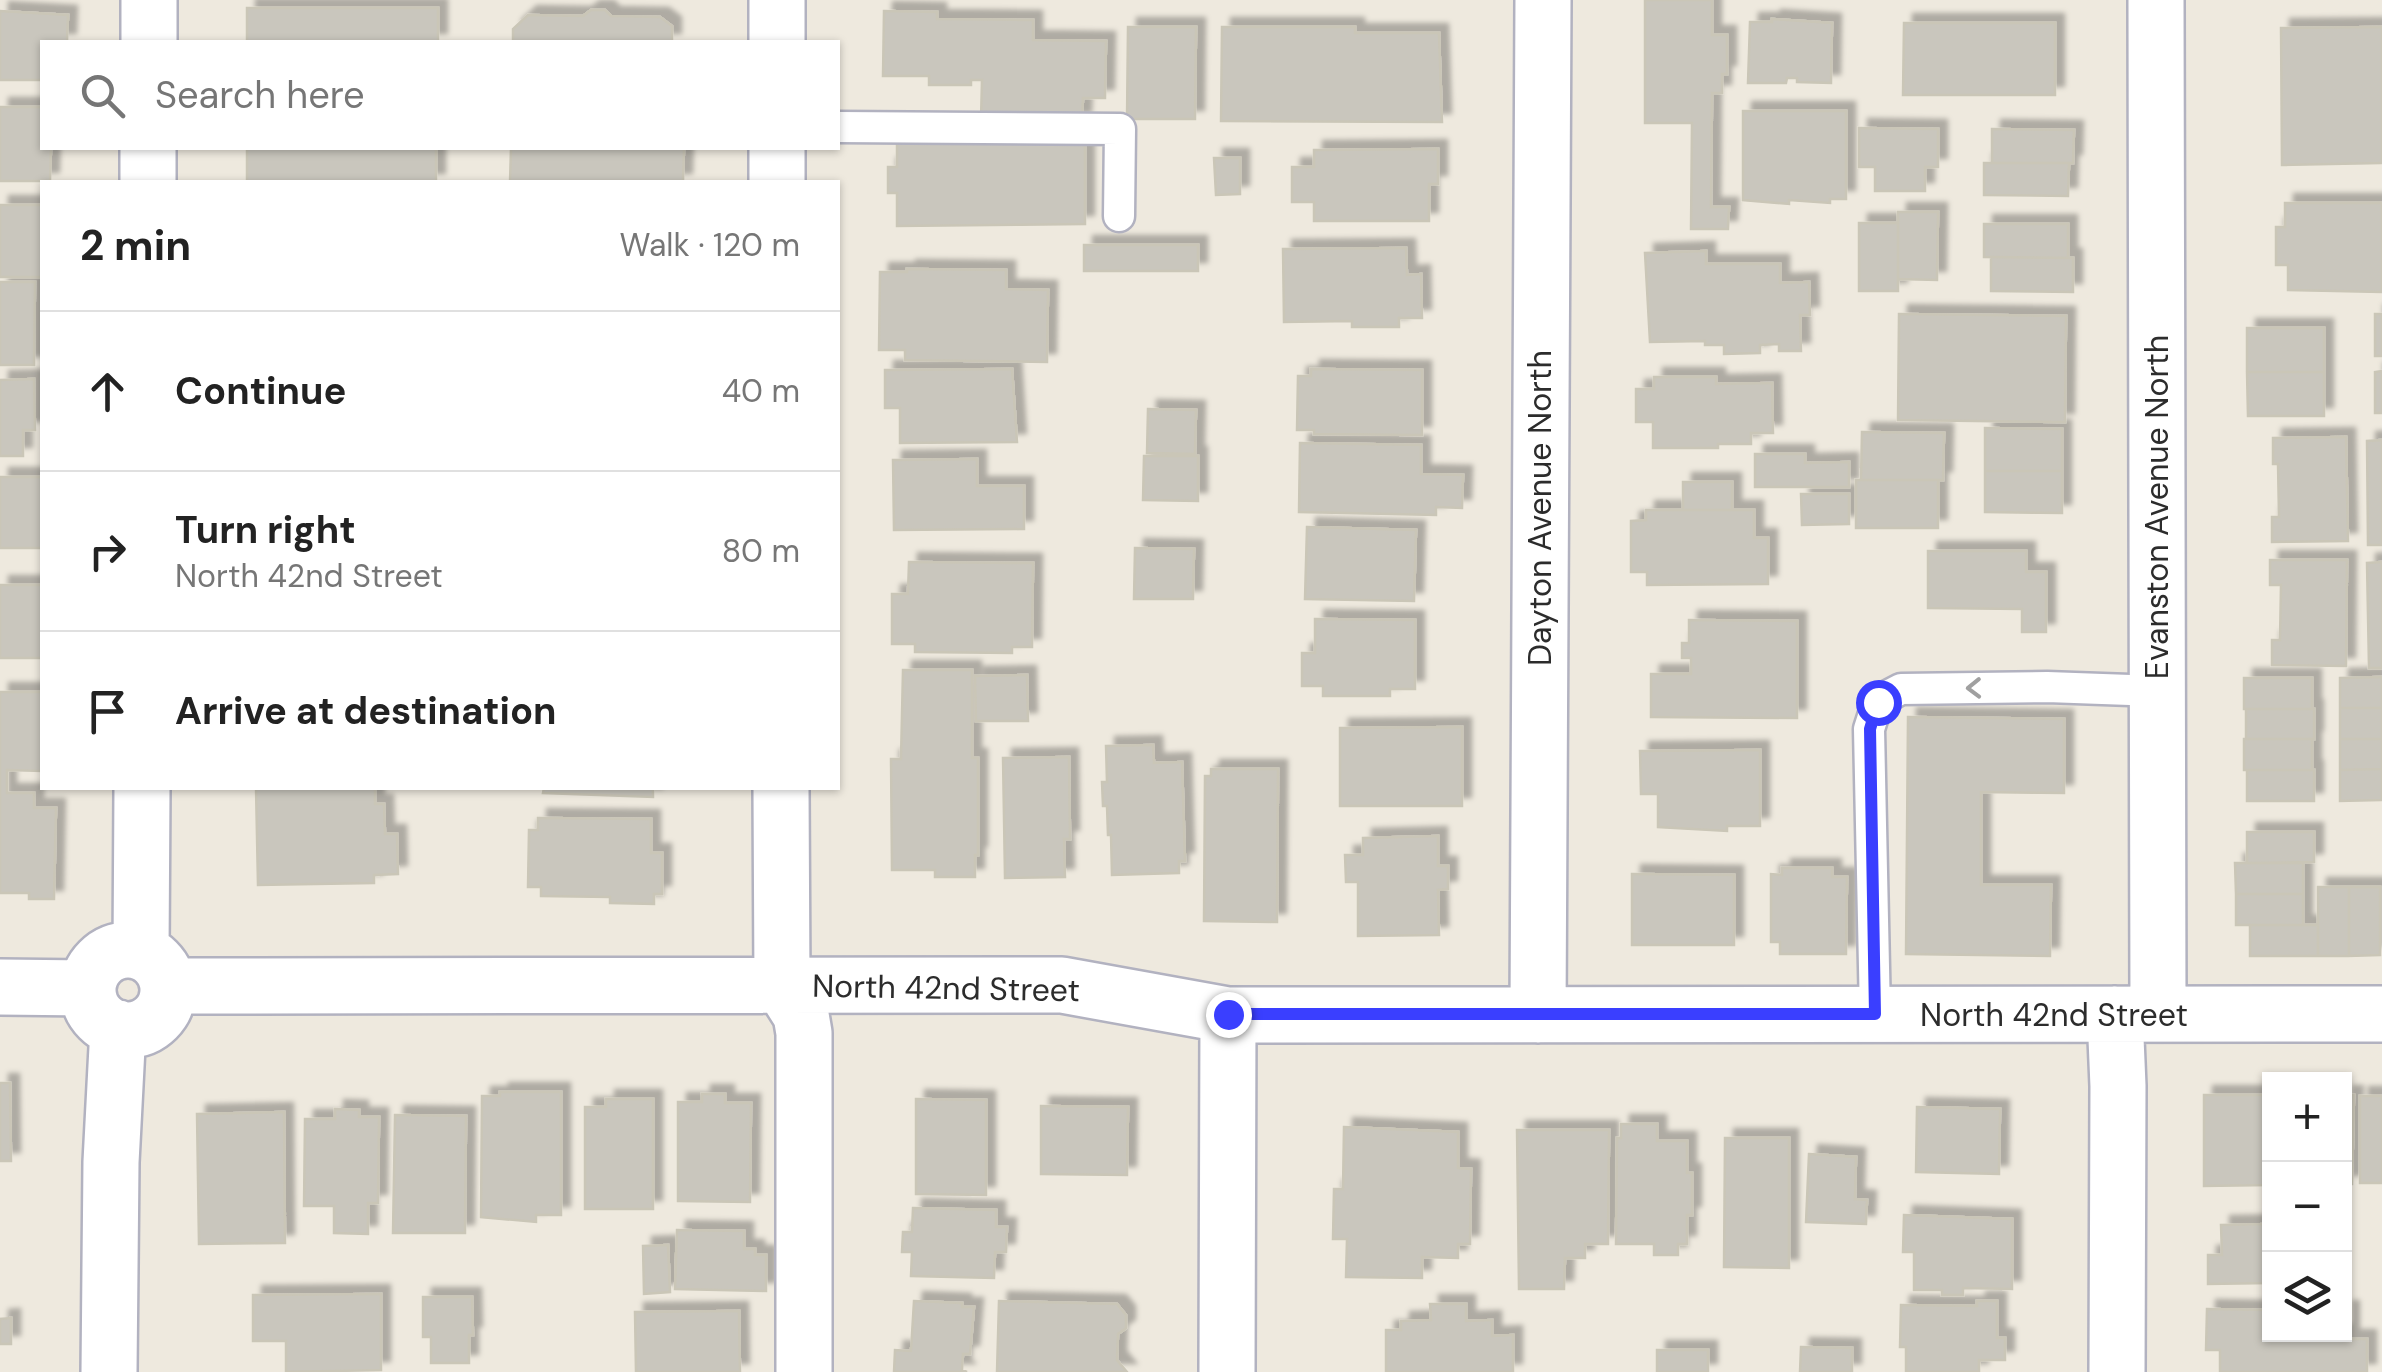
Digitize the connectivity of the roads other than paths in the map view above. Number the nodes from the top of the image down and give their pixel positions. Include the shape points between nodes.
1 (149, 0) edge
2 (777, 0) edge
3 (1543, 0) edge
4 (2156, 0) edge
5 (149, 40) edge
6 (777, 40) edge
7 (840, 126) edge
8 (148, 150) edge
9 (777, 150) edge
10 (148, 180) edge
11 (777, 180) edge
12 (1120, 216) dead end
13 (2158, 691) junction
14 (142, 790) edge
15 (781, 790) edge
16 (154, 969) junction
17 (782, 986) junction
18 (0, 987) edge
19 (103, 1008) junction
20 (1228, 1014) junction
21 (1875, 1014) junction
22 (2136, 1014) junction
23 (2382, 1014) edge
24 (1538, 1016) junction
25 (109, 1372) edge
26 (804, 1372) edge
27 (1227, 1372) edge
28 (2117, 1372) edge

1 - 5 street
2 - 6 street
3 - 24 street, Dayton Avenue North
4 - 13 street, Evanston Avenue North
7 - 12 lane via 1120,129
8 - 10 street
9 - 11 street
13 -> 21 lane via 1901,689 1878,702 1870,729
13 - 22 street, Evanston Avenue North
14 - 16 street
15 - 17 street
16 - 17 street, North 42nd Street
16 - 19 street via 120,951 101,960
17 - 20 street, North 42nd Street via 1062,986
17 - 26 street via 804,1033
18 - 19 street
19 - 25 street via 111,1162
20 - 24 street, North 42nd Street
20 - 27 street
21 - 22 street, North 42nd Street
21 - 24 street, North 42nd Street
22 - 23 street, North 42nd Street
22 - 28 street, Evanston Avenue North via 2118,1086

